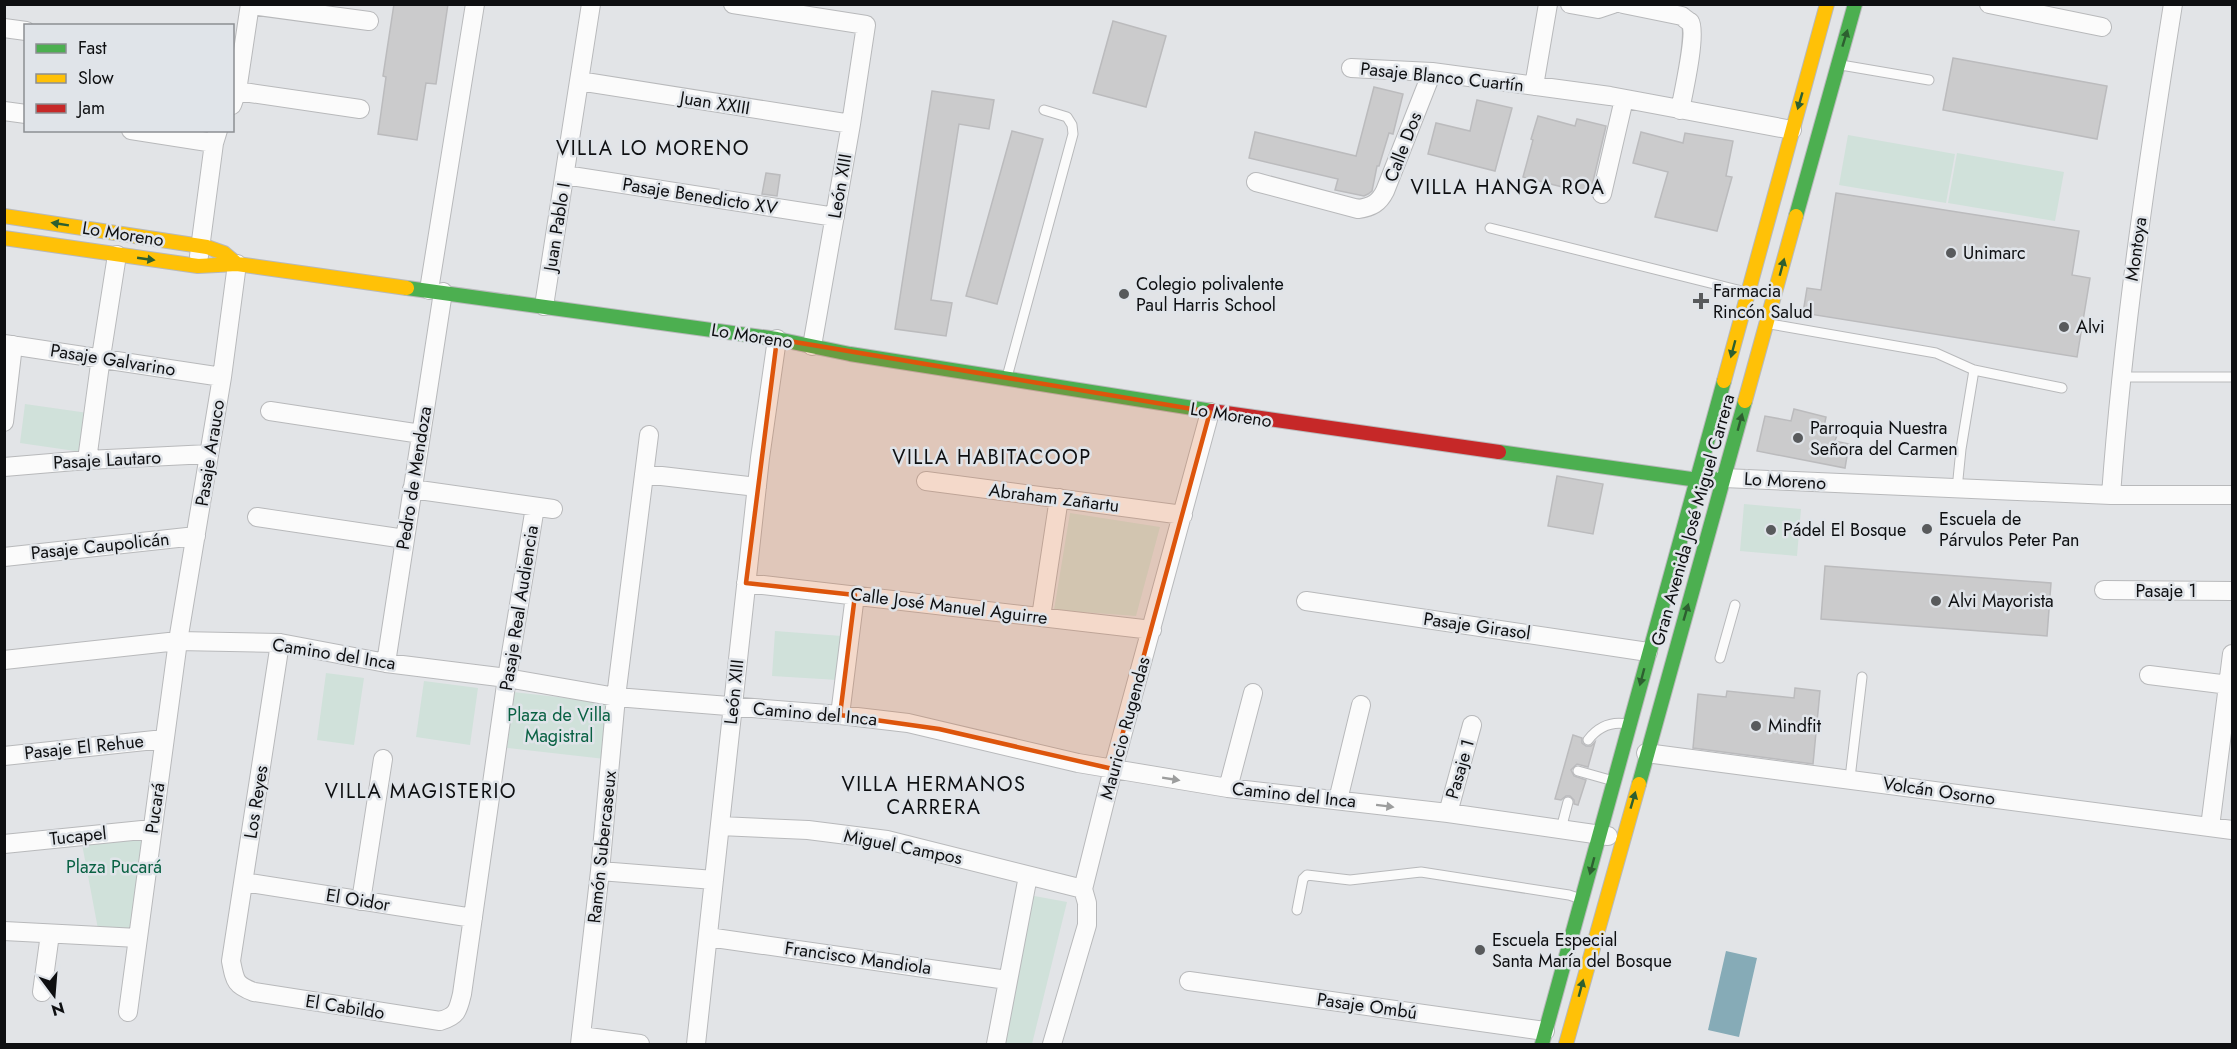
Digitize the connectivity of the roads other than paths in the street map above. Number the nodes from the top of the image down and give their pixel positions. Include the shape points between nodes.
1 (475, 4) edge
2 (591, 4) edge
3 (734, 4) edge
4 (1548, 4) edge
5 (1570, 4) edge
6 (1612, 4) edge
7 (1623, 4) edge
8 (1827, 4) edge
9 (1855, 4) edge
10 (1989, 4) edge
11 (2173, 4) edge
12 (250, 5) edge
13 (369, 21) dead end
14 (2102, 27) dead end
15 (4, 28) edge
16 (24, 31) edge
17 (1824, 62) junction
18 (237, 63) edge
19 (1351, 68) dead end
20 (1432, 72) junction
21 (1929, 80) dead end
22 (579, 81) junction
23 (1534, 86) junction
24 (235, 98) edge
25 (1624, 99) junction
26 (360, 109) dead end
27 (1044, 110) dead end
28 (1680, 110) junction
29 (4, 111) edge
30 (24, 114) edge
31 (851, 124) junction
32 (1792, 130) junction
33 (155, 132) edge
34 (216, 137) edge
35 (565, 175) junction
36 (1256, 182) dead end
37 (1602, 194) dead end
38 (4, 216) edge
39 (835, 218) junction
40 (1490, 228) dead end
41 (4, 238) edge
42 (201, 246) junction
43 (117, 255) junction
44 (237, 264) junction
45 (198, 266) junction
46 (436, 291) junction
47 (1748, 292) junction
48 (544, 306) junction
49 (1767, 323) junction
50 (777, 339) junction
51 (9, 344) edge
52 (812, 346) junction
53 (101, 357) junction
54 (1974, 370) junction
55 (222, 376) junction
56 (2121, 377) junction
57 (2232, 377) edge
58 (1006, 379) junction
59 (2062, 388) dead end
60 (270, 411) dead end
61 (1210, 411) junction
62 (4, 422) edge
63 (421, 434) junction
64 (649, 435) dead end
65 (209, 454) junction
66 (87, 460) junction
67 (4, 467) edge
68 (644, 474) junction
69 (1724, 478) junction
70 (1698, 480) junction
71 (926, 481) dead end
72 (757, 488) junction
73 (412, 489) junction
74 (1957, 489) junction
75 (2111, 495) junction
76 (2232, 495) edge
77 (1059, 498) junction
78 (535, 507) junction
79 (553, 510) dead end
80 (1183, 515) junction
81 (257, 517) dead end
82 (196, 536) junction
83 (405, 539) junction
84 (4, 557) edge
85 (746, 583) junction
86 (2104, 590) dead end
87 (2230, 591) edge
88 (855, 596) junction
89 (1306, 601) dead end
90 (1735, 604) dead end
91 (1041, 617) junction
92 (1152, 630) junction
93 (178, 641) junction
94 (280, 643) junction
95 (1648, 652) junction
96 (2232, 654) edge
97 (1720, 658) dead end
98 (4, 660) edge
99 (386, 663) junction
100 (2149, 675) dead end
101 (1862, 677) dead end
102 (507, 678) junction
103 (2222, 684) junction
104 (1253, 693) dead end
105 (616, 697) junction
106 (1361, 705) dead end
107 (733, 707) junction
108 (840, 715) junction
109 (1472, 725) dead end
110 (1629, 725) junction
111 (164, 739) junction
112 (1588, 740) dead end
113 (1646, 753) junction
114 (4, 756) edge
115 (383, 759) dead end
116 (1113, 769) junction
117 (1578, 771) dead end
118 (1850, 778) junction
119 (1614, 782) junction
120 (1228, 788) junction
121 (1338, 800) junction
122 (1568, 802) dead end
123 (1448, 813) junction
124 (720, 825) junction
125 (2210, 827) junction
126 (152, 829) junction
127 (1561, 829) junction
128 (2232, 830) edge
129 (1600, 834) junction
130 (1622, 838) junction
131 (4, 844) edge
132 (600, 871) junction
133 (1028, 876) junction
134 (714, 880) junction
135 (244, 882) junction
136 (1083, 890) junction
137 (1583, 900) junction
138 (361, 901) junction
139 (1298, 910) dead end
140 (473, 918) junction
141 (4, 932) edge
142 (51, 934) junction
143 (708, 937) junction
144 (138, 939) junction
145 (231, 961) joint
146 (1008, 980) junction
147 (1189, 981) dead end
148 (42, 992) dead end
149 (462, 994) joint
150 (128, 1012) dead end
151 (1543, 1038) edge
152 (581, 1040) edge
153 (640, 1044) edge
154 (696, 1044) edge
155 (996, 1044) edge
156 (1052, 1044) edge
157 (1566, 1044) edge

1 - 46 street, Pedro de Mendoza
2 - 22 street, Juan Pablo I
3 - 31 street, León XIII via 866,25
4 - 23 street, Pasaje Blanco Cuartín
5 - 6 street via 1598,9
7 - 28 street via 1682,16 1690,22 1692,42
8 - 17 main road, Gran Avenida José Miguel Carrera
17 -> 9 main road, Gran Avenida José Miguel Carrera
10 - 14 street
11 - 56 street, Montoya via 2132,276
12 - 13 street
12 - 18 street
15 - 16 street
17 - 21 lane
17 -> 32 main road, Gran Avenida José Miguel Carrera
49 -> 17 main road, Gran Avenida José Miguel Carrera via 1816,137
18 - 24 street
19 - 20 street, Pasaje Blanco Cuartín
20 - 23 street, Pasaje Blanco Cuartín
20 - 36 street, Calle Dos via 1385,191 1370,208 1358,209
22 - 31 street, Juan XXIII
22 - 35 street, Juan Pablo I
23 - 25 street, Pasaje Blanco Cuartín
24 - 26 street
25 - 28 street, Pasaje Blanco Cuartín
25 - 37 street
27 - 58 lane via 1067,117 1073,134
28 - 32 street, Pasaje Blanco Cuartín
29 - 30 street
31 - 39 street, León XIII
32 - 47 main road, Gran Avenida José Miguel Carrera
33 - 34 street
34 - 42 street
35 - 39 street, Pasaje Benedicto XV
35 - 48 street, Juan Pablo I
42 -> 38 main road, Lo Moreno
39 - 52 street, León XIII
40 - 47 lane
41 - 43 main road, Lo Moreno
42 - 44 main road, Lo Moreno via 224,253
42 - 45 street
43 -> 45 main road, Lo Moreno
43 - 53 street
44 - 45 main road, Lo Moreno
44 - 46 main road, Lo Moreno
44 - 55 street, Pasaje Arauco
46 - 48 main road, Lo Moreno
46 - 63 street, Pedro de Mendoza
47 -> 70 main road, Gran Avenida José Miguel Carrera
48 - 50 main road, Lo Moreno
49 - 54 lane via 1936,353
69 -> 49 main road, Gran Avenida José Miguel Carrera
50 - 52 main road, Lo Moreno
50 - 72 street, León XIII
51 - 53 street, Pasaje Galvarino
51 - 62 street
52 - 58 main road, Lo Moreno
53 - 55 street, Pasaje Galvarino
53 - 66 street
54 - 59 lane
54 - 74 lane
55 - 65 street, Pasaje Arauco
56 - 57 lane
56 - 75 street, Montoya
58 - 61 main road, Lo Moreno
60 - 63 street
61 - 70 main road, Lo Moreno
61 - 80 street, Mauricio Rugendas
63 - 73 street, Pedro de Mendoza
64 - 68 street, Ramón Subercaseux
65 - 66 street, Pasaje Lautaro
65 - 82 street, Pasaje Arauco
66 - 67 street, Pasaje Lautaro
68 - 72 street
68 - 105 street, Ramón Subercaseux
69 - 70 main road, Lo Moreno
69 - 74 street, Lo Moreno
113 -> 69 main road, Gran Avenida José Miguel Carrera
70 - 95 main road, Gran Avenida José Miguel Carrera
71 - 77 street, Abraham Zañartu
72 - 85 street, León XIII
73 - 78 street
73 - 83 street, Pedro de Mendoza
74 - 75 street, Lo Moreno
75 - 76 street, Lo Moreno
77 - 80 street, Abraham Zañartu
77 - 91 street
78 - 79 street
78 - 102 street, Pasaje Real Audiencia
80 - 92 street, Mauricio Rugendas
81 - 83 street
82 - 84 street, Pasaje Caupolicán
82 - 93 street, Pasaje Arauco
83 - 99 street, Pedro de Mendoza
85 - 88 street, Calle José Manuel Aguirre
85 - 107 street, León XIII
86 - 87 street, Pasaje 1
88 - 91 street, Calle José Manuel Aguirre
88 - 108 street
89 - 95 street, Pasaje Girasol
90 - 97 lane
91 - 92 street, Calle José Manuel Aguirre
92 - 116 street, Mauricio Rugendas
93 - 94 street, Camino del Inca
93 - 98 street, Camino del Inca
93 - 111 street, Pucará
94 - 99 street, Camino del Inca
94 - 135 street, Los Reyes
95 -> 110 main road, Gran Avenida José Miguel Carrera
96 - 103 street
99 - 102 street, Camino del Inca
100 - 103 street
101 - 118 lane
102 - 105 street, Camino del Inca
102 - 140 street, Pasaje Real Audiencia
103 - 125 street
104 - 120 street
105 - 107 street, Camino del Inca
105 - 132 street, Ramón Subercaseux
106 - 121 street
107 - 108 street, Camino del Inca
107 - 124 street, León XIII
108 - 116 street, Camino del Inca via 908,723
109 - 123 street, Pasaje 1
110 - 112 lane via 1607,725
110 - 119 main road, Gran Avenida José Miguel Carrera
111 - 114 street, Pasaje El Rehue
111 - 126 street, Pucará
113 - 118 street, Volcán Osorno
130 -> 113 main road, Gran Avenida José Miguel Carrera
115 - 138 street
116 -> 120 street, Camino del Inca
116 - 136 street, Mauricio Rugendas
117 - 119 lane
118 - 125 street, Volcán Osorno
119 - 129 main road, Gran Avenida José Miguel Carrera
120 - 121 street, Camino del Inca
121 -> 123 street, Camino del Inca
122 - 127 lane
123 - 127 street, Camino del Inca
124 - 133 street, Miguel Campos via 887,840
124 - 134 street, León XIII
125 - 128 street, Volcán Osorno
126 - 131 street, Tucapel
126 - 144 street, Pucará
127 - 129 street, Camino del Inca
129 - 130 street, Camino del Inca
129 -> 137 main road, Gran Avenida José Miguel Carrera
157 -> 130 main road, Gran Avenida José Miguel Carrera
132 - 134 street
132 - 152 street, Ramón Subercaseux
133 - 136 street, Miguel Campos
133 - 146 street
134 - 143 street, León XIII
135 - 138 street, El Oidor
135 - 145 street, Los Reyes
136 - 156 street, Mauricio Rugendas via 1088,925
137 - 139 lane via 1421,872 1350,880 1307,875
137 - 151 main road, Gran Avenida José Miguel Carrera
138 - 140 street, El Oidor
140 - 149 street, Pasaje Real Audiencia
141 - 142 street
142 - 144 street
142 - 148 street
143 - 146 street, Francisco Mandiola
143 - 154 street, León XIII
144 - 150 street, Pucará
145 - 149 street, El Cabildo via 240,986 254,992 440,1021 452,1018
146 - 155 street
147 - 151 street, Pasaje Ombú
152 - 153 street

